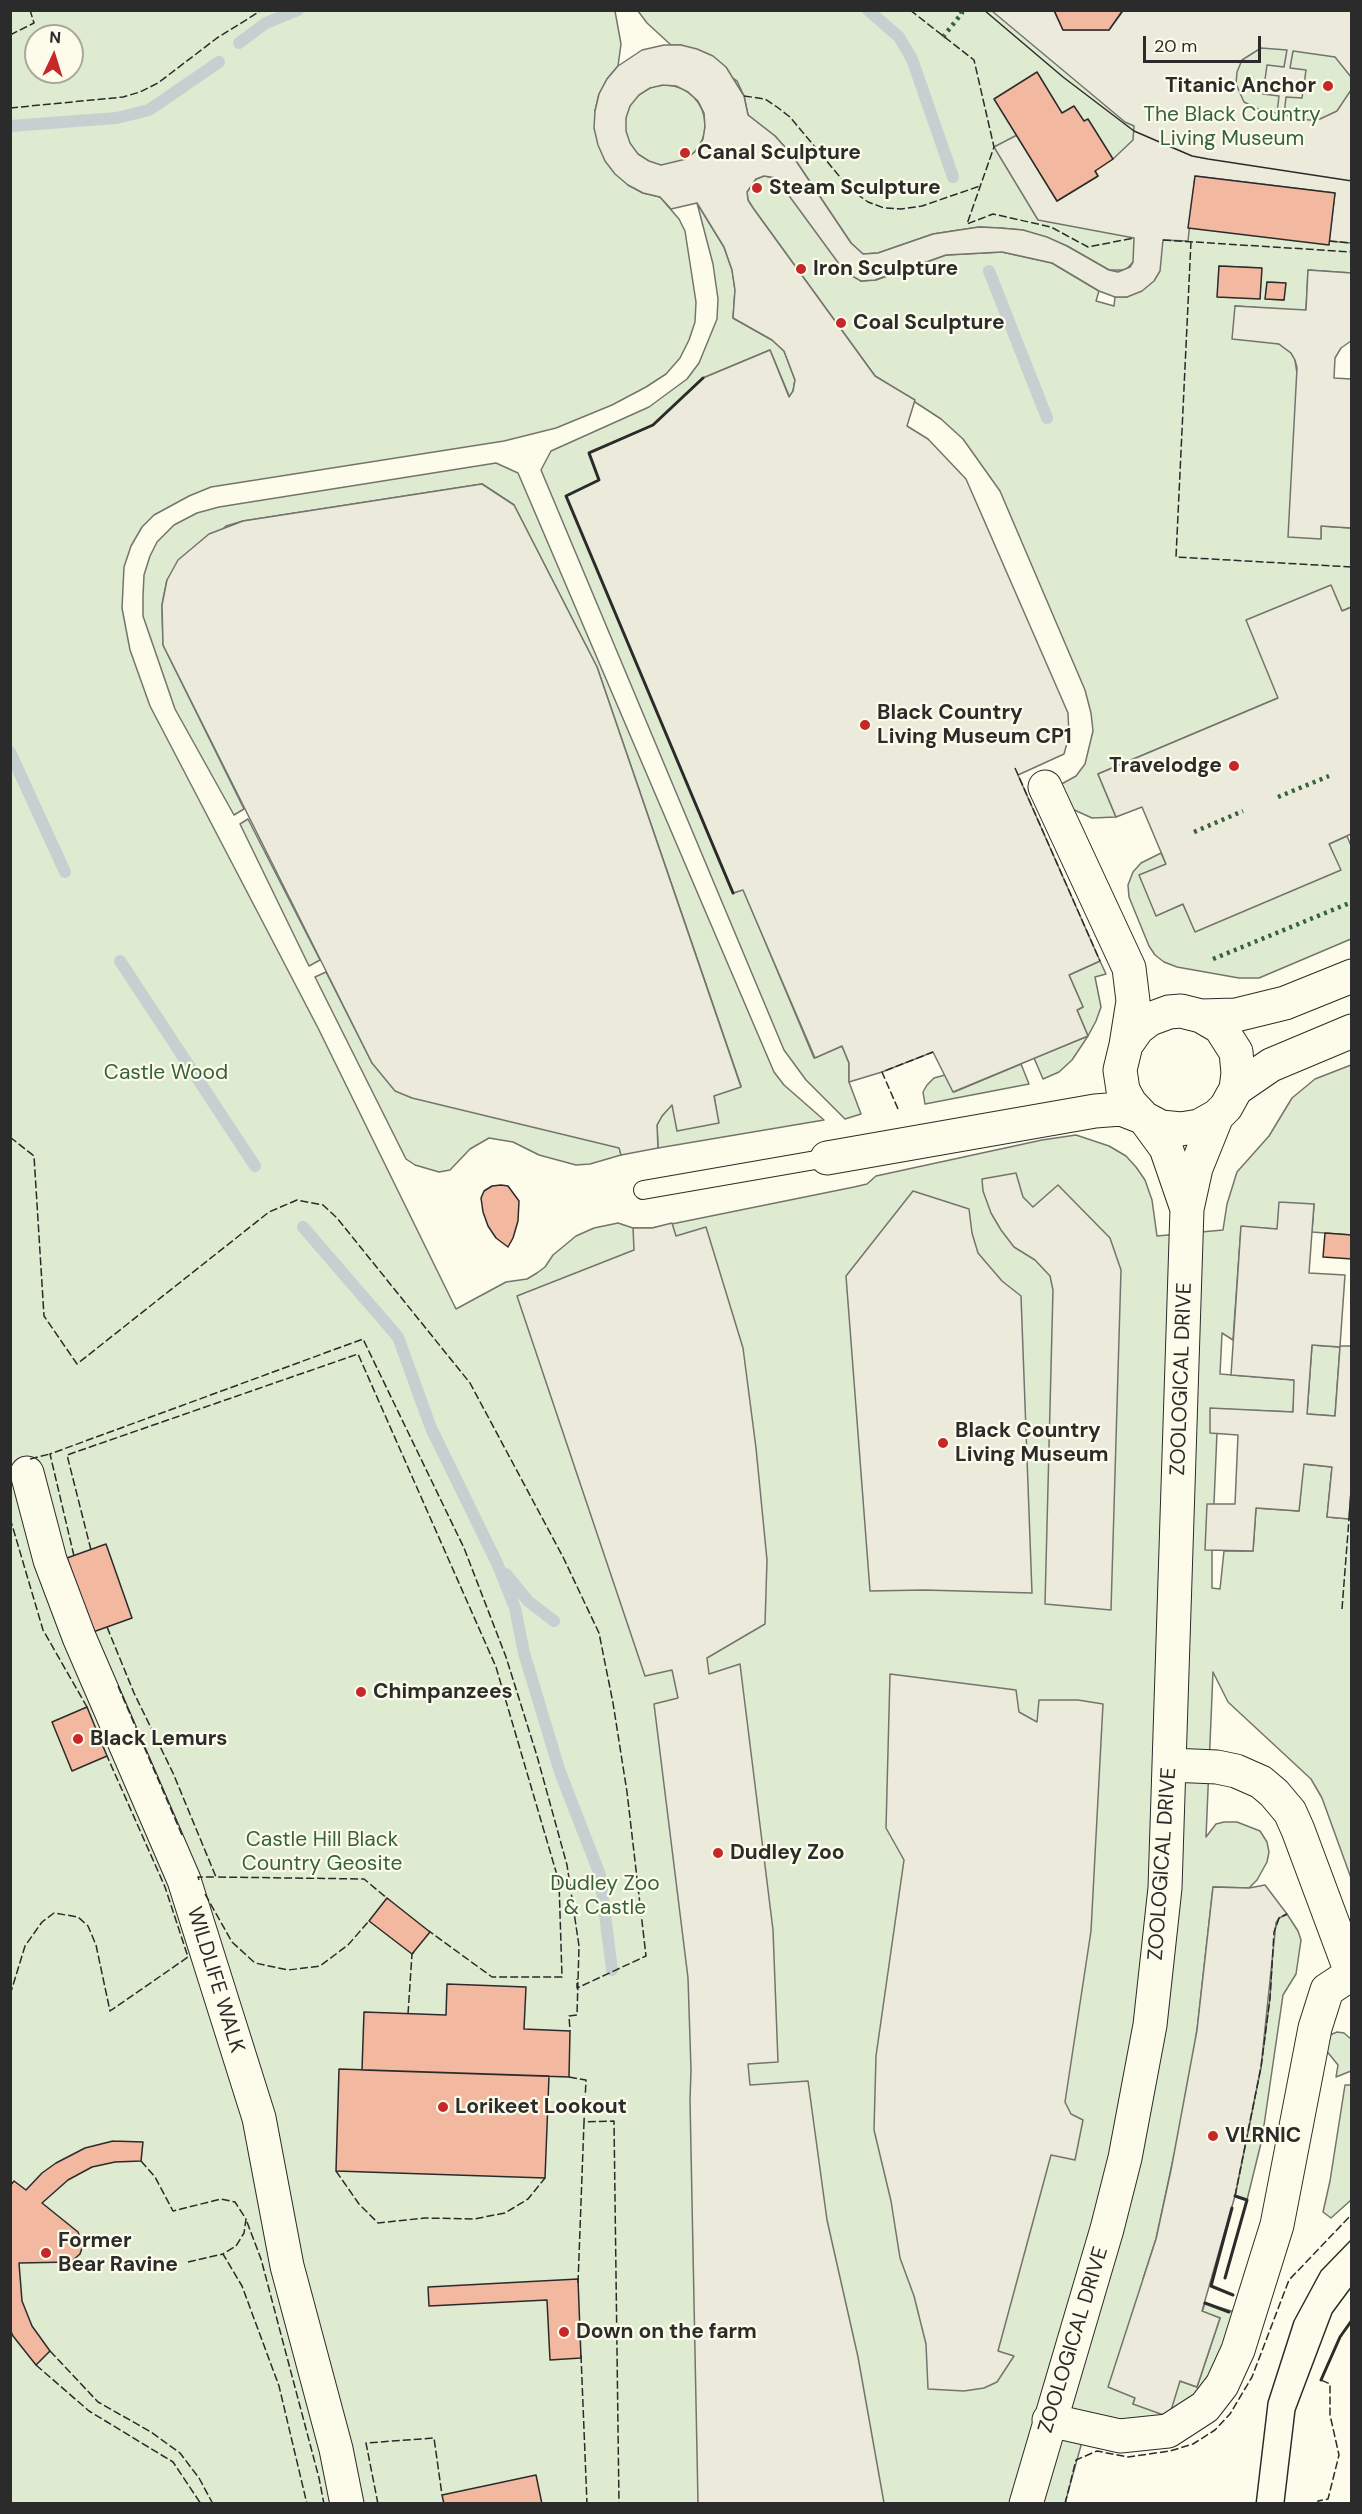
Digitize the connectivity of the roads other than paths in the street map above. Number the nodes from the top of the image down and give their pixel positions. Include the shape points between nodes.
1 (1045, 787) dead end
2 (1129, 968) junction
3 (1352, 976) edge
4 (1196, 1015) junction
5 (1352, 1031) edge
6 (1124, 1053) junction
7 (1236, 1089) junction
8 (1066, 1115) junction
9 (1217, 1116) junction
10 (1144, 1118) junction
11 (827, 1158) joint
12 (643, 1190) dead end
13 (1187, 1209) junction
14 (27, 1473) dead end
15 (1170, 1765) junction
16 (1351, 1974) edge
17 (1049, 2420) junction
18 (347, 2504) edge
19 (1026, 2504) edge

1 - 2 street
2 - 4 street via 1159,996
2 - 6 street via 1133,1001
3 - 4 street via 1285,1003 1236,1015
4 - 6 street via 1169,1012 1150,1019 1138,1028
4 - 7 street via 1220,1027 1236,1052
5 - 7 street via 1271,1065
6 - 8 street via 1104,1086
6 - 10 street via 1120,1070 1123,1090
7 - 9 street
8 - 10 street via 1121,1109
8 - 11 street
9 - 10 street via 1181,1130 1161,1127
9 - 13 street, ZOOLOGICAL DRIVE via 1196,1168
10 - 13 street, ZOOLOGICAL DRIVE via 1166,1148
11 - 12 lane
13 - 15 street, ZOOLOGICAL DRIVE
14 - 18 street, WILDLIFE WALK via 50,1560 79,1638 184,1880 259,2118 287,2266
15 - 16 street via 1236,1771 1261,1782 1274,1793 1294,1821
15 - 17 street, ZOOLOGICAL DRIVE via 1165,1888 1150,2025 1107,2229
16 - 17 street via 1327,1990 1316,2028 1278,2225 1238,2350 1222,2385 1205,2407 1168,2431 1120,2436
17 - 19 street, ZOOLOGICAL DRIVE

